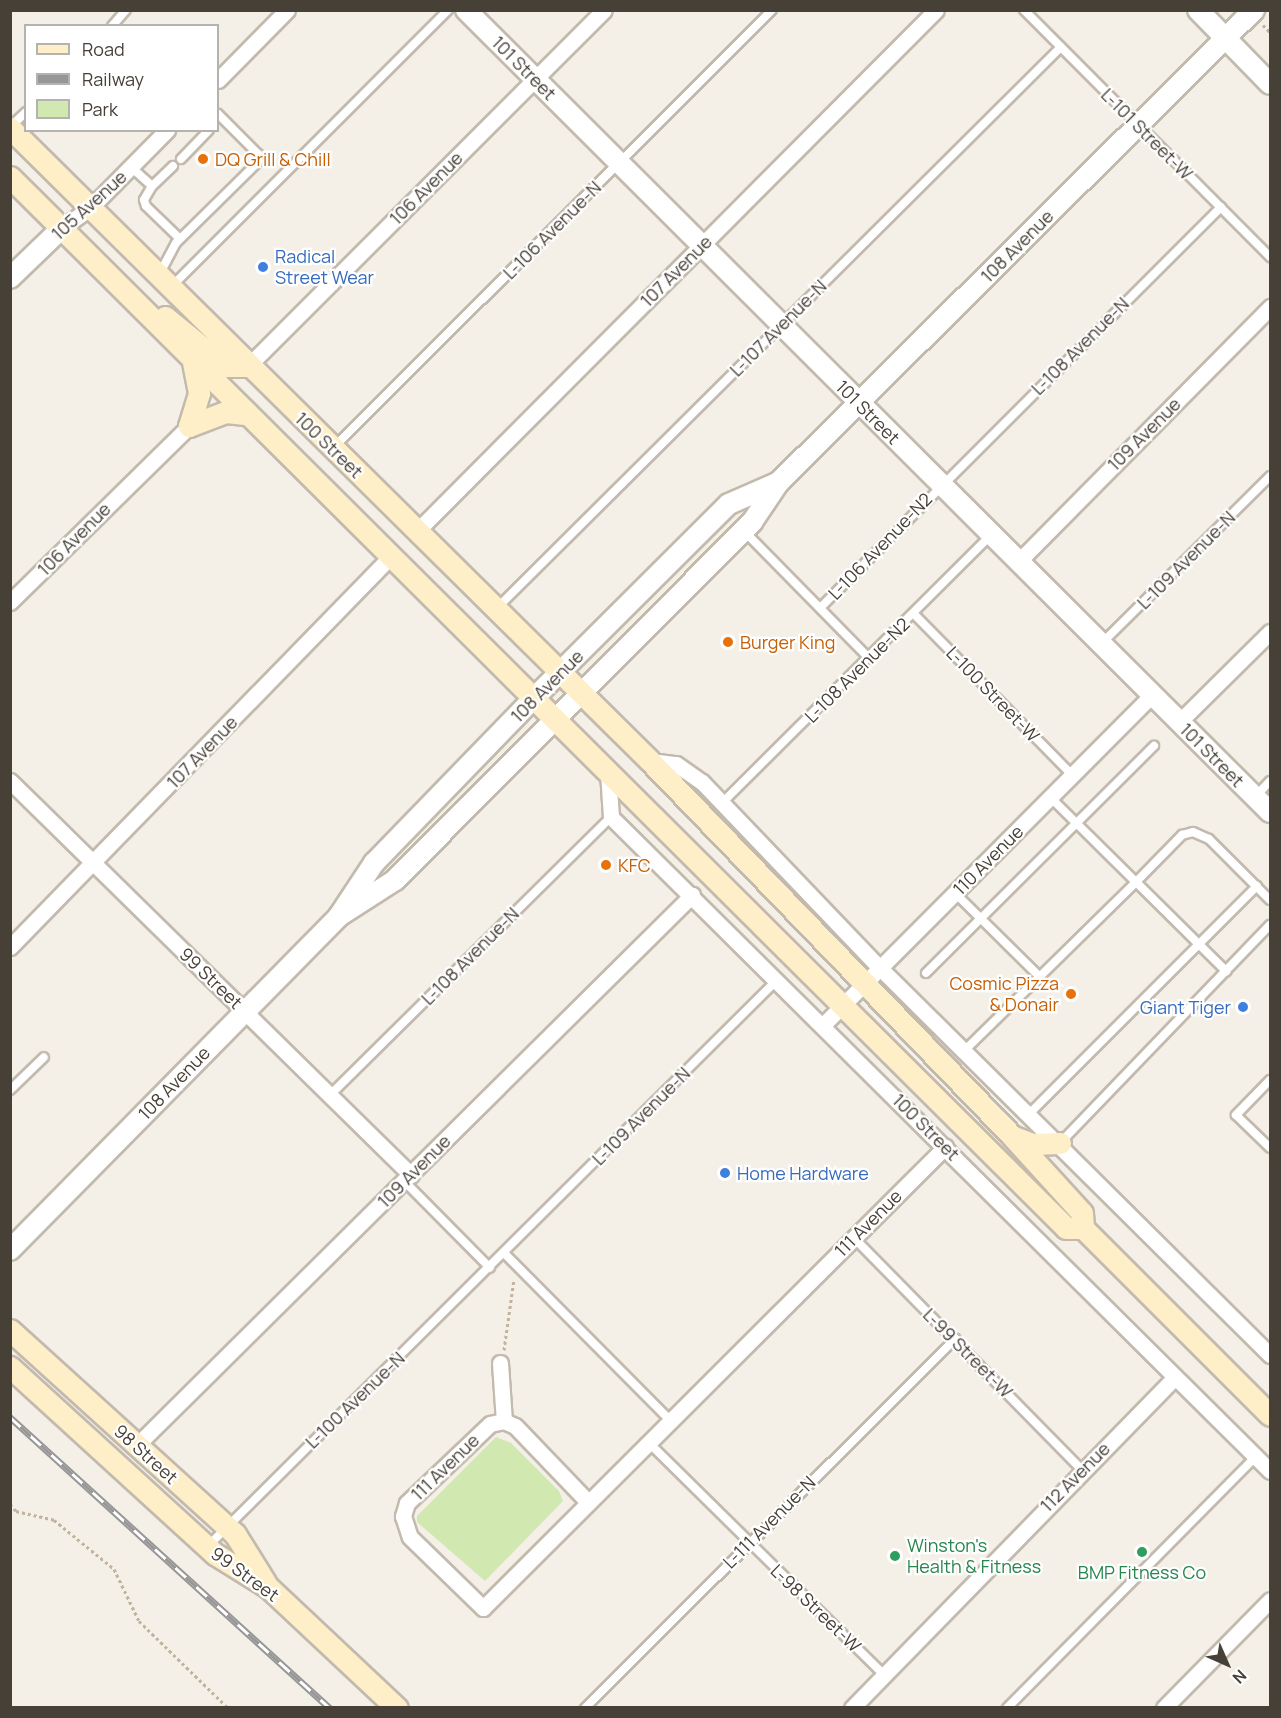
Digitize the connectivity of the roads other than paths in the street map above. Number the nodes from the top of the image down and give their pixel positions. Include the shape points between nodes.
1 (126, 10) edge
2 (286, 10) edge
3 (448, 10) edge
4 (466, 10) edge
5 (604, 10) edge
6 (772, 10) edge
7 (936, 10) edge
8 (1024, 10) edge
9 (1198, 10) edge
10 (1259, 17) edge
11 (114, 24) edge
12 (1226, 39) junction
13 (1061, 47) junction
14 (219, 79) edge
15 (536, 79) junction
16 (1270, 84) edge
17 (24, 114) edge
18 (219, 118) edge
19 (1138, 125) junction
20 (10, 127) edge
21 (165, 132) edge
22 (207, 132) edge
23 (181, 159) dead end
24 (619, 163) junction
25 (173, 166) dead end
26 (131, 167) junction
27 (10, 177) edge
28 (152, 186) junction
29 (1221, 207) junction
30 (90, 208) junction
31 (62, 228) junction
32 (180, 239) junction
33 (702, 245) junction
34 (1270, 257) edge
35 (10, 278) edge
36 (164, 282) junction
37 (1270, 307) edge
38 (145, 309) junction
39 (781, 326) junction
40 (193, 360) junction
41 (248, 366) junction
42 (858, 403) junction
43 (245, 414) junction
44 (189, 426) junction
45 (333, 448) junction
46 (1270, 476) edge
47 (779, 482) junction
48 (940, 485) junction
49 (417, 531) junction
50 (743, 531) junction
51 (990, 535) junction
52 (392, 555) junction
53 (1018, 562) junction
54 (10, 602) edge
55 (820, 608) junction
56 (495, 609) junction
57 (914, 614) junction
58 (1270, 633) edge
59 (1101, 644) junction
60 (869, 658) junction
61 (559, 673) junction
62 (580, 693) junction
63 (1151, 696) junction
64 (534, 698) junction
65 (555, 718) junction
66 (1179, 722) junction
67 (1154, 746) dead end
68 (650, 761) junction
69 (609, 772) junction
70 (1072, 775) junction
71 (10, 781) edge
72 (1270, 781) edge
73 (1255, 797) junction
74 (1050, 798) junction
75 (722, 803) junction
76 (1270, 812) edge
77 (611, 817) junction
78 (1076, 823) junction
79 (94, 864) junction
80 (1136, 882) junction
81 (1257, 886) junction
82 (955, 893) junction
83 (692, 895) junction
84 (1270, 900) edge
85 (339, 916) junction
86 (981, 918) junction
87 (1270, 925) edge
88 (1199, 945) junction
89 (10, 947) edge
90 (881, 969) junction
91 (1226, 972) junction
92 (926, 973) dead end
93 (1040, 977) junction
94 (778, 979) junction
95 (864, 985) junction
96 (843, 1006) junction
97 (244, 1010) junction
98 (824, 1024) junction
99 (965, 1050) junction
100 (44, 1057) dead end
101 (1270, 1080) edge
102 (10, 1090) edge
103 (330, 1095) junction
104 (1030, 1113) junction
105 (1011, 1135) junction
106 (1060, 1143) junction
107 (945, 1147) junction
108 (1270, 1148) edge
109 (407, 1178) junction
110 (1083, 1228) junction
111 (854, 1238) junction
112 (10, 1250) edge
113 (504, 1253) junction
114 (490, 1268) junction
115 (10, 1330) edge
116 (955, 1339) junction
117 (1270, 1355) edge
118 (500, 1363) road end
119 (10, 1367) edge
120 (1174, 1378) junction
121 (1270, 1415) edge
122 (670, 1420) junction
123 (504, 1421) junction
124 (648, 1442) junction
125 (136, 1446) junction
126 (1256, 1456) junction
127 (118, 1466) joint
128 (1082, 1470) junction
129 (1270, 1471) edge
130 (588, 1502) junction
131 (226, 1526) junction
132 (748, 1542) junction
133 (207, 1547) junction
134 (268, 1587) junction
135 (1270, 1600) edge
136 (882, 1673) junction
137 (397, 1707) edge
138 (585, 1707) edge
139 (852, 1707) edge
140 (1007, 1707) edge
141 (1164, 1707) edge

1 - 11 lane
2 - 14 street
3 - 36 lane
4 - 15 street, 101 Street
5 - 15 street, 106 Avenue
6 - 24 lane, L-106 Avenue-N
7 - 33 street, 107 Avenue
8 - 13 lane, L-101 Street-W
9 - 12 street
10 - 12 street, 108 Avenue
12 - 16 street
12 - 19 street, 108 Avenue
13 - 19 lane, L-101 Street-W
13 - 39 lane, L-107 Avenue-N
15 - 24 street, 101 Street
15 - 41 street, 106 Avenue
17 - 20 lane
18 - 32 lane via 258,154 258,162
19 - 29 lane, L-101 Street-W
19 - 42 street, 108 Avenue
20 - 30 main road, 100 Street
21 - 26 street, 105 Avenue
22 - 23 lane
24 - 33 street, 101 Street
24 - 45 lane, L-106 Avenue-N
25 - 28 lane
26 - 28 lane
26 - 30 street, 105 Avenue
27 - 31 main road, 100 Street
28 - 32 lane via 144,200 146,206
29 - 34 lane, L-101 Street-W
29 - 48 lane, L-108 Avenue-N
30 - 31 street, 105 Avenue
30 - 36 main road, 100 Street
31 - 35 street, 105 Avenue
31 - 38 main road, 100 Street
32 - 36 lane
33 - 39 street, 101 Street
33 - 49 street, 107 Avenue
36 - 41 main road, 100 Street
37 - 53 street, 109 Avenue
38 - 40 main road, 100 Street
38 - 41 main road via 172,320 225,366
39 - 42 street, 101 Street
39 - 56 lane, L-107 Avenue-N
40 - 43 main road, 100 Street
40 - 44 main road via 199,393
41 - 45 main road, 100 Street
42 - 47 street, 108 Avenue
42 - 48 street, 101 Street
43 - 44 main road via 226,412
43 - 52 main road, 100 Street
44 - 54 street, 106 Avenue
45 - 49 main road, 100 Street
46 - 59 lane, L-109 Avenue-N
47 - 50 street, 108 Avenue
47 - 61 street, 108 Avenue via 729,504
48 - 51 street, 101 Street
48 - 55 lane, L-106 Avenue-N2
49 - 56 main road, 100 Street
50 - 55 lane
50 - 62 street, 108 Avenue
51 - 53 street, 101 Street
51 - 57 lane, L-108 Avenue-N2
52 - 64 main road, 100 Street
52 - 79 street, 107 Avenue
53 - 59 street, 101 Street
55 - 60 lane
56 - 61 main road, 100 Street
57 - 60 lane, L-108 Avenue-N2
57 - 70 lane, L-100 Street-W
58 - 66 street
59 - 63 street, 101 Street
60 - 75 lane, L-108 Avenue-N2
61 - 62 main road, 100 Street
61 - 64 street, 108 Avenue
62 - 65 street, 108 Avenue
62 - 68 main road, 100 Street
63 - 66 street, 101 Street
63 - 70 street, 110 Avenue
64 - 65 main road, 100 Street
64 - 85 street, 108 Avenue via 374,863
65 - 69 main road, 100 Street
65 - 85 street, 108 Avenue via 395,880
66 - 73 street, 101 Street
67 - 78 lane
68 - 75 street via 675,764
68 - 95 main road, 100 Street
69 - 77 street
69 - 96 main road, 100 Street
70 - 74 street, 110 Avenue
71 - 79 street, 99 Street
72 - 73 lane
73 - 76 street, 101 Street
74 - 78 lane
74 - 82 street, 110 Avenue
75 - 90 street
77 - 83 street, 100 Street
77 - 103 lane, L-108 Avenue-N
78 - 80 lane
78 - 86 lane
79 - 89 street, 107 Avenue
79 - 97 street, 99 Street
80 - 81 lane via 1182,835 1193,832 1209,839
80 - 88 lane
80 - 93 lane
81 - 84 lane
81 - 88 lane
82 - 86 lane
82 - 90 street, 110 Avenue
83 - 94 street, 100 Street
83 - 109 street, 109 Avenue
85 - 97 street, 108 Avenue
86 - 92 lane
86 - 93 lane
87 - 91 lane
88 - 91 lane
88 - 104 lane
90 - 95 street, 110 Avenue
90 - 99 street
91 - 106 lane
93 - 99 lane
94 - 98 street, 100 Street
94 - 113 lane, L-109 Avenue-N
95 - 96 street, 110 Avenue
95 - 105 main road, 100 Street
96 - 98 street, 110 Avenue
96 - 110 main road, 100 Street via 1066,1228
97 - 103 street, 99 Street
97 - 112 street, 108 Avenue
98 - 107 street, 100 Street
99 - 104 street
100 - 102 lane
101 - 108 lane via 1236,1115
103 - 109 street, 99 Street
104 - 106 street
105 - 106 main road via 1032,1144
105 - 110 main road, 100 Street via 1082,1213
106 - 117 street
107 - 111 street, 111 Avenue
107 - 120 street, 100 Street
109 - 114 lane
109 - 125 street, 109 Avenue
110 - 121 main road, 100 Street
111 - 116 lane, L-99 Street-W
111 - 122 street, 111 Avenue
113 - 114 lane, L-100 Avenue-N
113 - 122 lane
114 - 131 lane, L-100 Avenue-N
115 - 125 main road, 98 Street
116 - 128 lane, L-99 Street-W
116 - 132 lane, L-111 Avenue-N
118 - 123 street
119 - 127 main road, 98 Street
120 - 126 street, 100 Street
120 - 128 street, 112 Avenue
122 - 124 street, 111 Avenue
123 - 130 street via 515,1426
123 - 130 street, 111 Avenue via 490,1424 407,1503 405,1526 418,1545 483,1608
124 - 130 street, 111 Avenue
124 - 132 lane, L-98 Street-W
125 - 131 main road, 98 Street
126 - 129 street, 100 Street
126 - 140 lane
127 - 133 main road, 99 Street
128 - 136 street, 112 Avenue
131 - 133 lane, L-100 Avenue-N
131 - 134 main road, 98 Street
132 - 136 lane, L-98 Street-W
132 - 138 lane, L-111 Avenue-N
133 - 134 main road, 99 Street
134 - 137 main road, 99 Street
135 - 141 street
136 - 139 street, 112 Avenue

